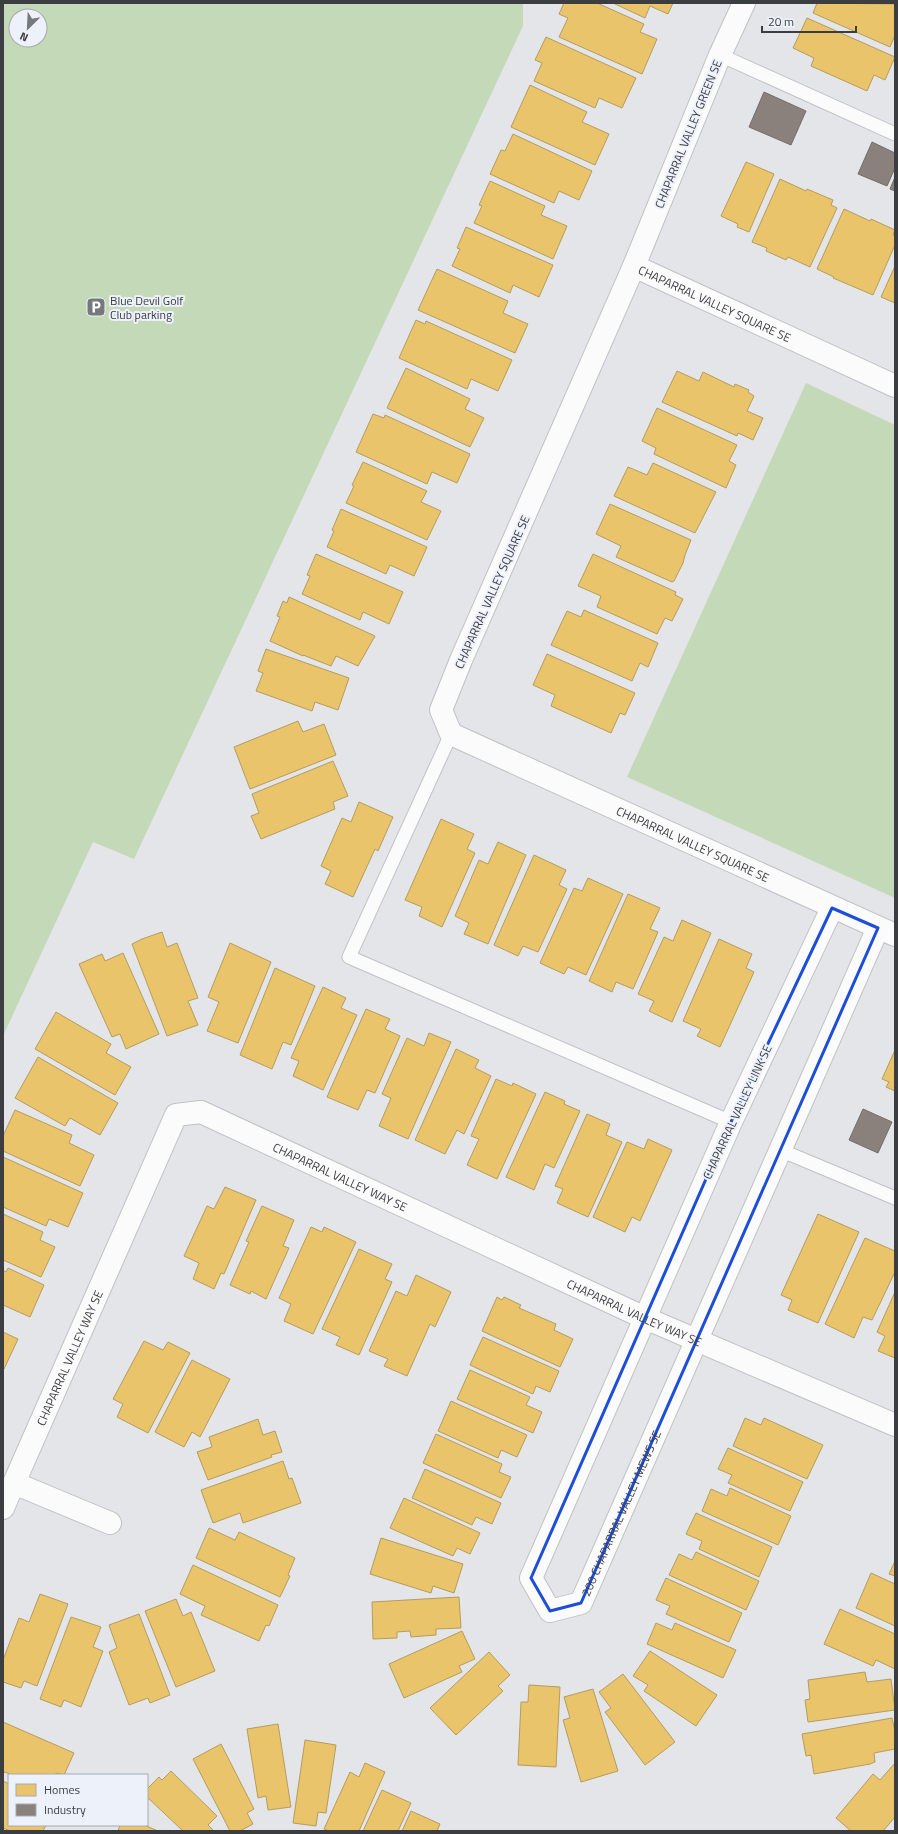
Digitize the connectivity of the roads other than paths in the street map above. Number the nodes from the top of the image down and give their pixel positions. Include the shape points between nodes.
1 (744, 3) edge
2 (720, 56) junction
3 (895, 134) edge
4 (634, 266) junction
5 (895, 386) edge
6 (451, 734) junction
7 (832, 908) junction
8 (886, 931) edge
9 (731, 1122) junction
10 (780, 1150) junction
11 (895, 1198) edge
12 (644, 1318) junction
13 (697, 1341) junction
14 (895, 1425) edge
15 (14, 1484) junction
16 (3, 1508) edge
17 (110, 1523) dead end

1 - 2 street, CHAPARRAL VALLEY GREEN SE
2 - 3 lane
2 - 4 street, CHAPARRAL VALLEY GREEN SE
4 - 5 street, CHAPARRAL VALLEY SQUARE SE
4 - 6 street, CHAPARRAL VALLEY SQUARE SE via 441,710
6 - 7 street, CHAPARRAL VALLEY SQUARE SE
6 - 9 lane via 349,957
7 - 8 street, CHAPARRAL VALLEY SQUARE SE
7 - 9 street, CHAPARRAL VALLEY LINK SE
8 - 10 street
9 - 12 street, CHAPARRAL VALLEY LINK SE
10 - 11 lane
10 - 13 street
12 - 13 street, CHAPARRAL VALLEY WAY SE
12 - 13 street, 200 CHAPARRAL VALLEY MEWS SE via 531,1578 550,1611 581,1603
12 - 15 street, CHAPARRAL VALLEY WAY SE via 201,1112 176,1115
13 - 14 street, CHAPARRAL VALLEY WAY SE
15 - 16 street, CHAPARRAL VALLEY WAY SE
15 - 17 street

